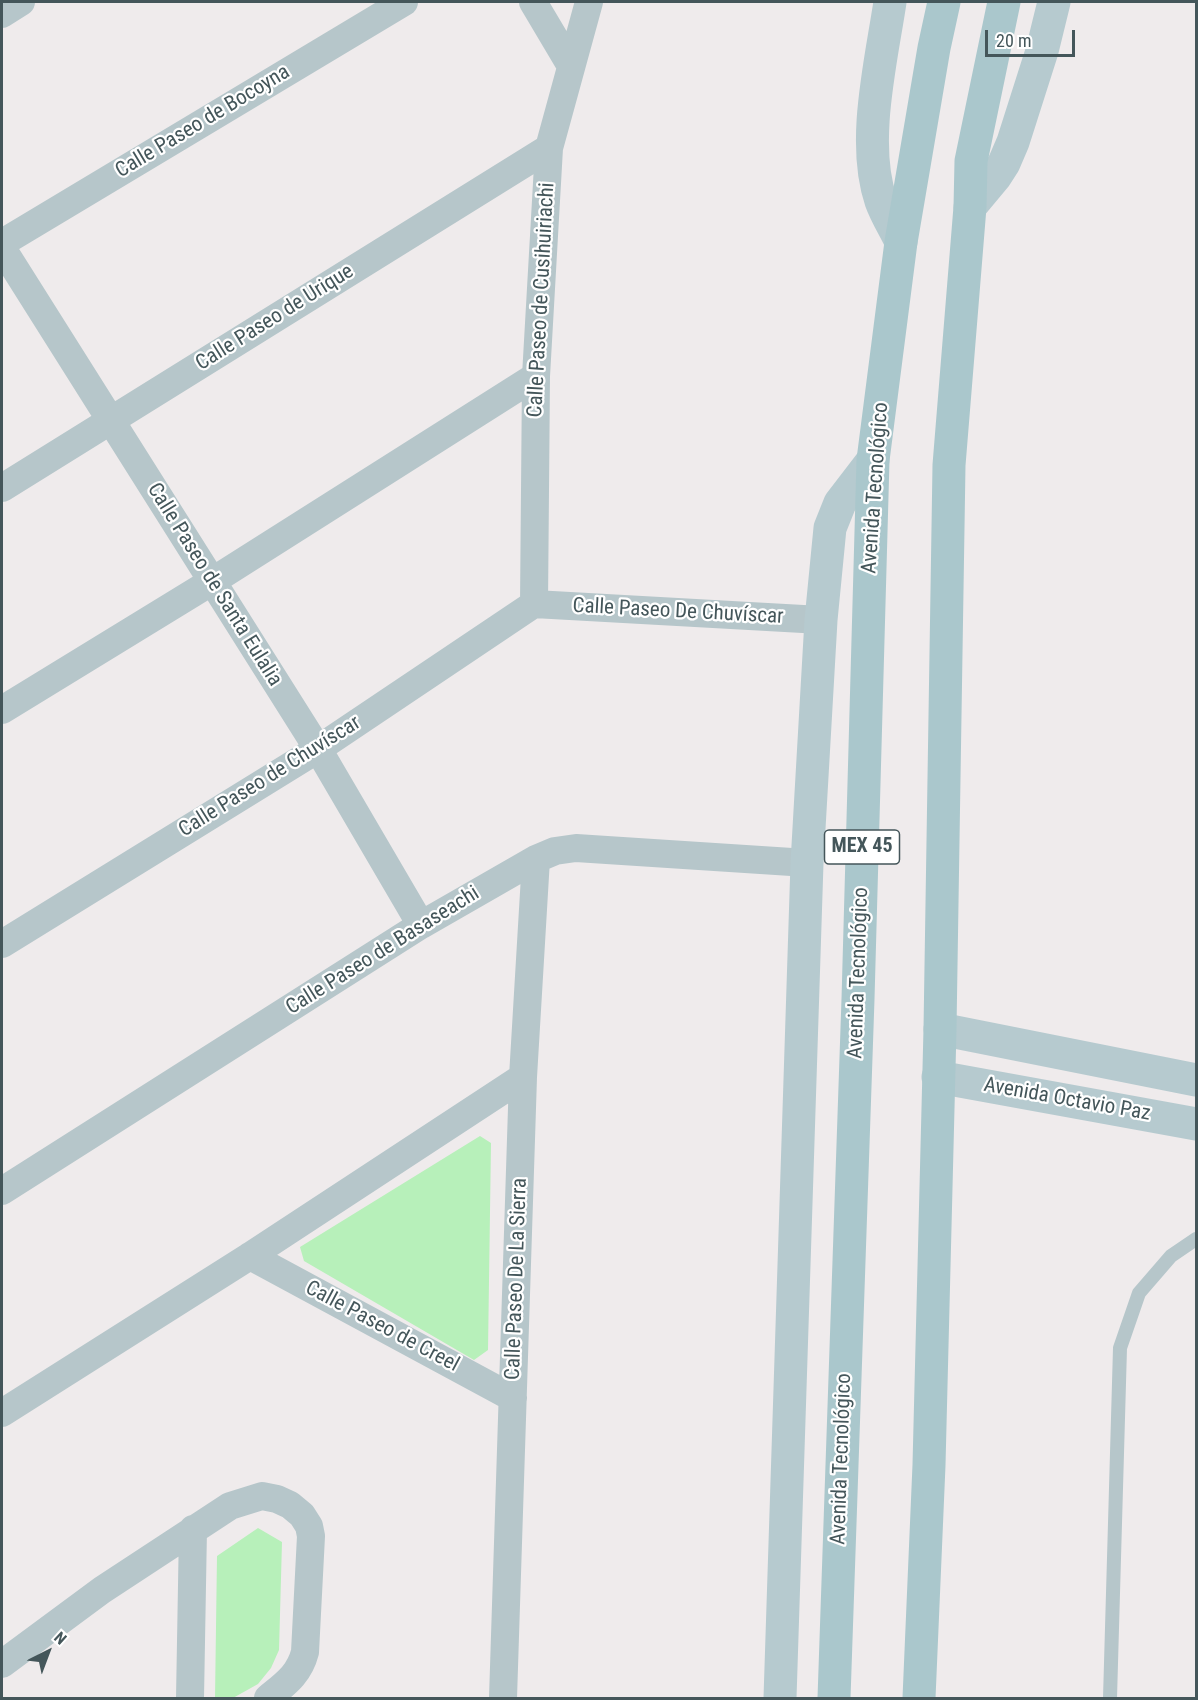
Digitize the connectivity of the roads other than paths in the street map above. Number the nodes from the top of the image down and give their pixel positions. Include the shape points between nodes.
1 (21, 2) edge
2 (404, 2) edge
3 (533, 2) edge
4 (589, 2) edge
5 (890, 2) edge
6 (944, 2) edge
7 (1004, 2) edge
8 (1054, 2) edge
9 (2, 14) edge
10 (571, 66) junction
11 (549, 148) junction
12 (970, 207) junction
13 (902, 242) junction
14 (2, 243) edge
15 (2, 248) edge
16 (536, 376) junction
17 (111, 420) junction
18 (873, 460) junction
19 (2, 488) edge
20 (211, 582) junction
21 (534, 604) junction
22 (821, 620) junction
23 (2, 710) edge
24 (318, 749) junction
25 (536, 859) junction
26 (807, 863) junction
27 (421, 925) junction
28 (2, 944) edge
29 (940, 1029) junction
30 (523, 1077) junction
31 (938, 1077) junction
32 (1197, 1080) edge
33 (1197, 1124) edge
34 (2, 1191) edge
35 (1197, 1239) edge
36 (250, 1256) junction
37 (513, 1398) junction
38 (2, 1413) edge
39 (193, 1529) junction
40 (2, 1664) edge
41 (190, 1698) edge
42 (268, 1698) edge
43 (503, 1698) edge
44 (780, 1698) edge
45 (834, 1698) edge
46 (919, 1698) edge
47 (1110, 1698) edge

1 - 9 street
2 - 14 street, Calle Paseo de Bocoyna
3 - 10 street
4 - 10 street, Calle Paseo de Cusihuiriachi
5 - 13 street via 872,130 881,201
6 - 13 main road, Avenida Tecnológico / MEX 45
7 - 12 main road via 971,161
8 - 12 street via 1013,142 1004,163
10 - 11 street, Calle Paseo de Cusihuiriachi
11 - 16 street, Calle Paseo de Cusihuiriachi
11 - 17 street, Calle Paseo de Urique
12 - 29 main road via 949,465
13 - 18 main road, Avenida Tecnológico / MEX 45
15 - 17 street, Calle Paseo de Santa Eulalia
16 - 20 street
16 - 21 street, Calle Paseo de Cusihuiriachi
17 - 19 street, Calle Paseo de Urique
17 - 20 street, Calle Paseo de Santa Eulalia
18 - 22 street via 840,503 830,528
18 - 45 main road, Avenida Tecnológico / MEX 45
20 - 23 street
20 - 24 street, Calle Paseo de Santa Eulalia
21 - 22 street, Calle Paseo De Chuvíscar
21 - 24 street, Calle Paseo de Chuvíscar
22 - 26 street
24 - 27 street, Calle Paseo de Santa Eulalia
24 - 28 street, Calle Paseo de Chuvíscar
25 - 26 street, Calle Paseo de Basaseachi via 576,848
25 - 27 street, Calle Paseo de Basaseachi
25 - 30 street, Calle Paseo De La Sierra
26 - 44 street
27 - 34 street, Calle Paseo de Basaseachi
29 - 31 main road
29 - 32 street, Avenida Octavio Paz
30 - 36 street
30 - 37 street, Calle Paseo De La Sierra
31 - 33 street, Avenida Octavio Paz
31 - 46 main road
35 - 47 lane via 1170,1256 1139,1293 1120,1348
36 - 37 street, Calle Paseo de Creel
36 - 38 street
37 - 43 street, Calle Paseo De La Sierra
39 - 40 street
39 - 41 street
39 - 42 street via 230,1506 262,1496 290,1505 309,1526 305,1652 297,1672

